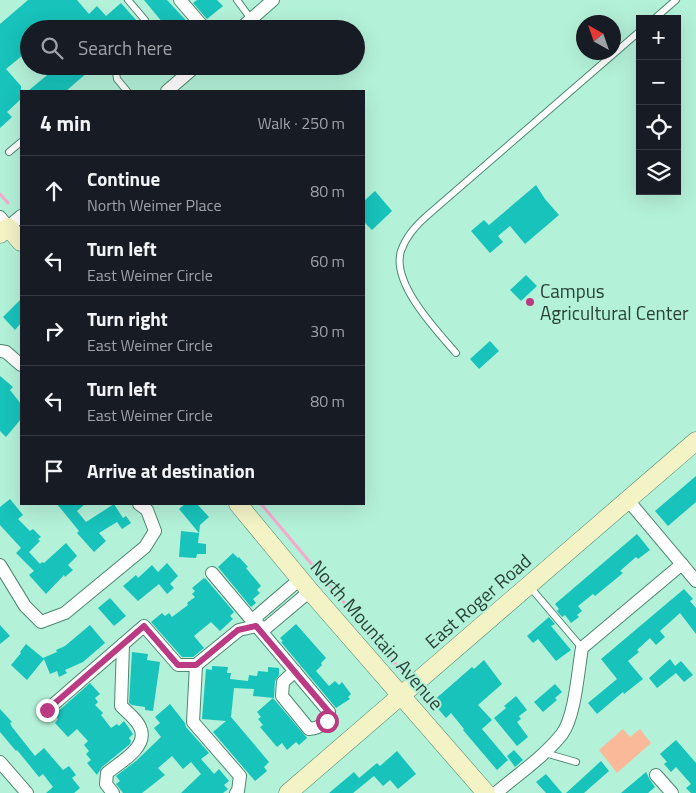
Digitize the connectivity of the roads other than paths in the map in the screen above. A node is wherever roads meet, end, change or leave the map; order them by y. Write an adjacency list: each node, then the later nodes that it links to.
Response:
1 (128, 0): 8 (lane)
2 (180, 0): 9 (street)
3 (237, 0): 7 (lane)
4 (273, 0): 7 (street)
5 (676, 0): 6 (lane)
6 (659, 15)
7 (251, 19)
8 (145, 20)
9 (197, 20)
10 (636, 34): 20 (lane)
11 (116, 75): 13 (lane)
12 (182, 75): 14 (street)
13 (126, 90)
14 (168, 90)
15 (20, 143): 16 (lane)
16 (9, 152)
17 (7, 224): 18 (street)
18 (20, 241)
19 (0, 351): 21 (street)
20 (456, 353)
21 (20, 364)
22 (696, 441): 23 (street, East Roger Road)
23 (628, 499): 26 (street); 30 (street, East Roger Road)
24 (140, 505): 27 (street)
25 (239, 505): 31 (street, North Mountain Avenue)
26 (682, 564): 29 (street); 34 (street)
27 (0, 565)
28 (212, 573): 32 (street)
29 (696, 581)
30 (528, 584): 34 (lane); 37 (street, East Roger Road)
31 (305, 585): 32 (street); 37 (street, North Mountain Avenue)
32 (256, 626): 35 (street); 36 (street)
33 (123, 644): 35 (street); 38 (street); 44 (street)
34 (582, 648): 39 (street)
35 (196, 665): 45 (street)
36 (295, 671)
37 (402, 696): 46 (street, East Roger Road); 47 (street, North Mountain Avenue)
38 (47, 710)
39 (544, 752): 41 (lane); 48 (street)
40 (0, 762): 43 (street)
41 (576, 762)
42 (656, 775): 49 (street)
43 (27, 793)
44 (113, 793)
45 (236, 793)
46 (288, 793)
47 (486, 793)
48 (496, 793)
49 (672, 793)

